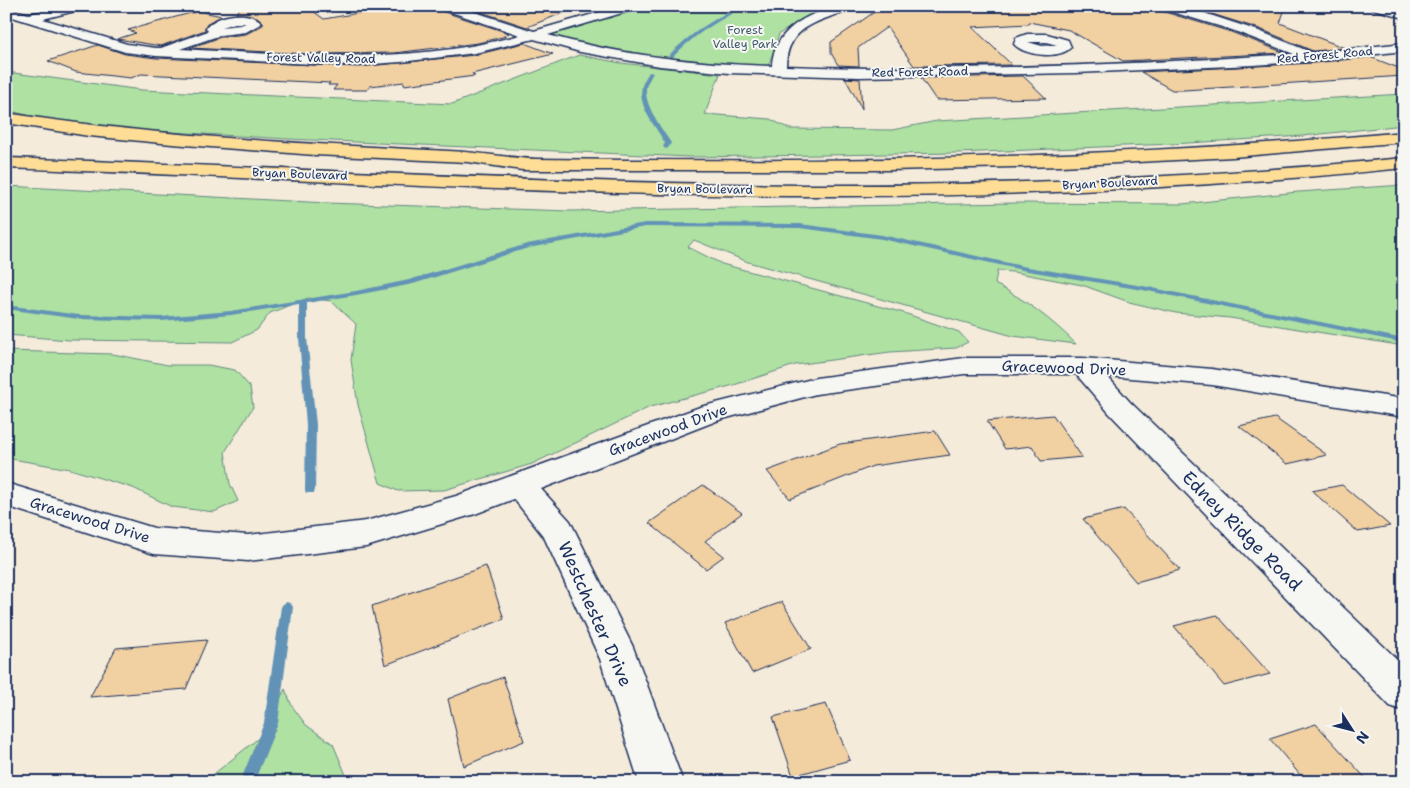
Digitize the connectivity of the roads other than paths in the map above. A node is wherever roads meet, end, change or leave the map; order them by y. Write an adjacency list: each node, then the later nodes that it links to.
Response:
1 (83, 6): 9 (street)
2 (444, 6): 11 (street, Red Forest Road)
3 (635, 6): 11 (street, Forest Valley Road)
4 (850, 6): 17 (street)
5 (1163, 6): 15 (street)
6 (1375, 6): 8 (street)
7 (6, 12): 9 (street, Forest Valley Road)
8 (1404, 14)
9 (27, 18): 14 (street, Forest Valley Road)
10 (219, 31): 14 (street)
11 (534, 35): 14 (street, Forest Valley Road); 17 (street, Red Forest Road)
12 (1404, 47): 15 (street, Red Forest Road)
13 (1052, 50): 16 (street)
14 (156, 52)
15 (1314, 57): 16 (street, Red Forest Road)
16 (1076, 69): 17 (street, Red Forest Road)
17 (779, 71)
18 (6, 118): 25 (highway)
19 (1404, 137): 25 (highway, Bryan Boulevard)
20 (6, 147): 21 (highway)
21 (55, 148)
22 (94, 148): 25 (highway, Bryan Boulevard)
23 (6, 163): 24 (highway, Bryan Boulevard)
24 (1404, 163)
25 (522, 165)
26 (1083, 366): 27 (street, Gracewood Drive); 28 (street, Gracewood Drive); 30 (street, Edney Ridge Road)
27 (1404, 408)
28 (520, 486): 29 (street, Gracewood Drive); 31 (street, Westchester Drive)
29 (6, 494)
30 (1404, 693)
31 (661, 782)

